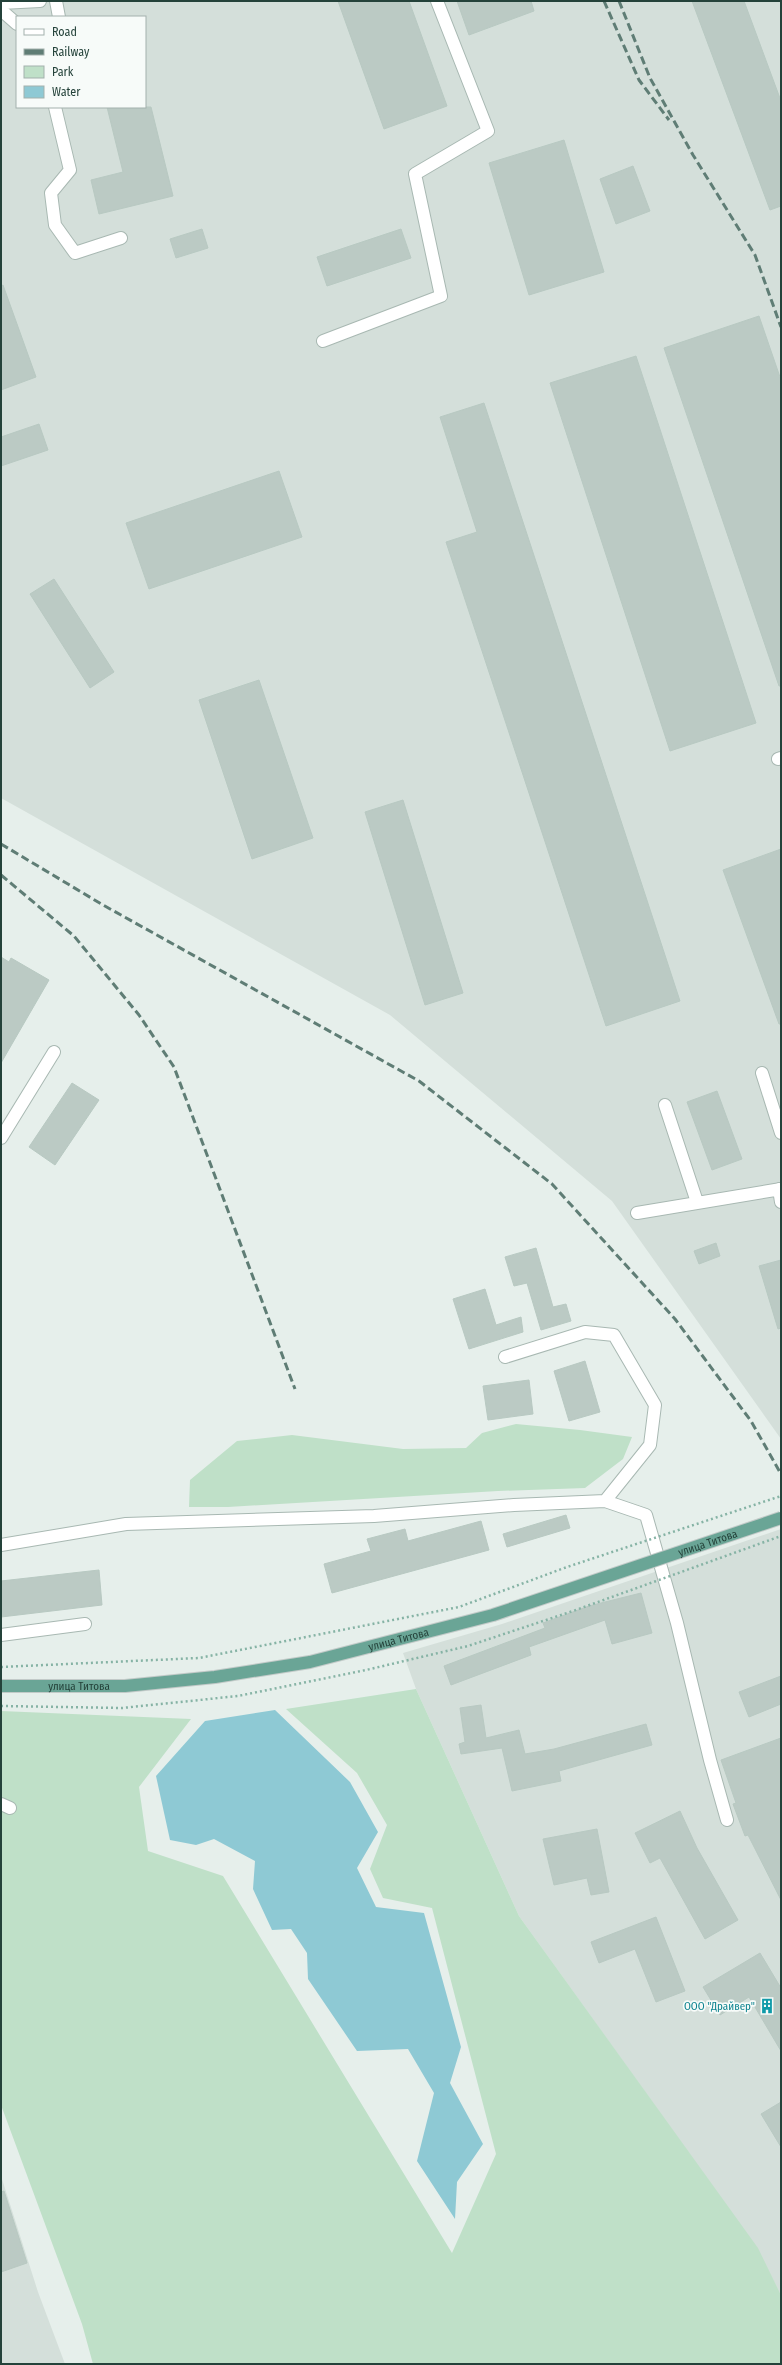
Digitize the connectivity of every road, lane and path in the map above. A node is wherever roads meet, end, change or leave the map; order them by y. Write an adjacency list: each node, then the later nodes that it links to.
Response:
1 (40, 1): 4 (lane)
2 (56, 1): 6 (lane)
3 (437, 1): 10 (lane)
4 (1, 3)
5 (1, 10): 7 (lane)
6 (59, 16)
7 (16, 23)
8 (55, 108): 9 (lane)
9 (121, 238)
10 (323, 341)
11 (54, 1052): 15 (lane)
12 (762, 1073): 14 (lane)
13 (665, 1105): 17 (lane)
14 (781, 1133)
15 (1, 1138)
16 (780, 1189): 17 (lane); 18 (lane)
17 (697, 1202): 19 (lane)
18 (781, 1202)
19 (636, 1213)
20 (505, 1357): 22 (lane)
21 (781, 1496): 27 (path, bridge)
22 (605, 1501): 24 (lane); 29 (lane)
23 (781, 1518): 28 (main road, улица Титова, bridge)
24 (1, 1545)
25 (85, 1624): 26 (lane)
26 (1, 1635)
27 (1, 1667)
28 (1, 1686)
29 (726, 1820)

